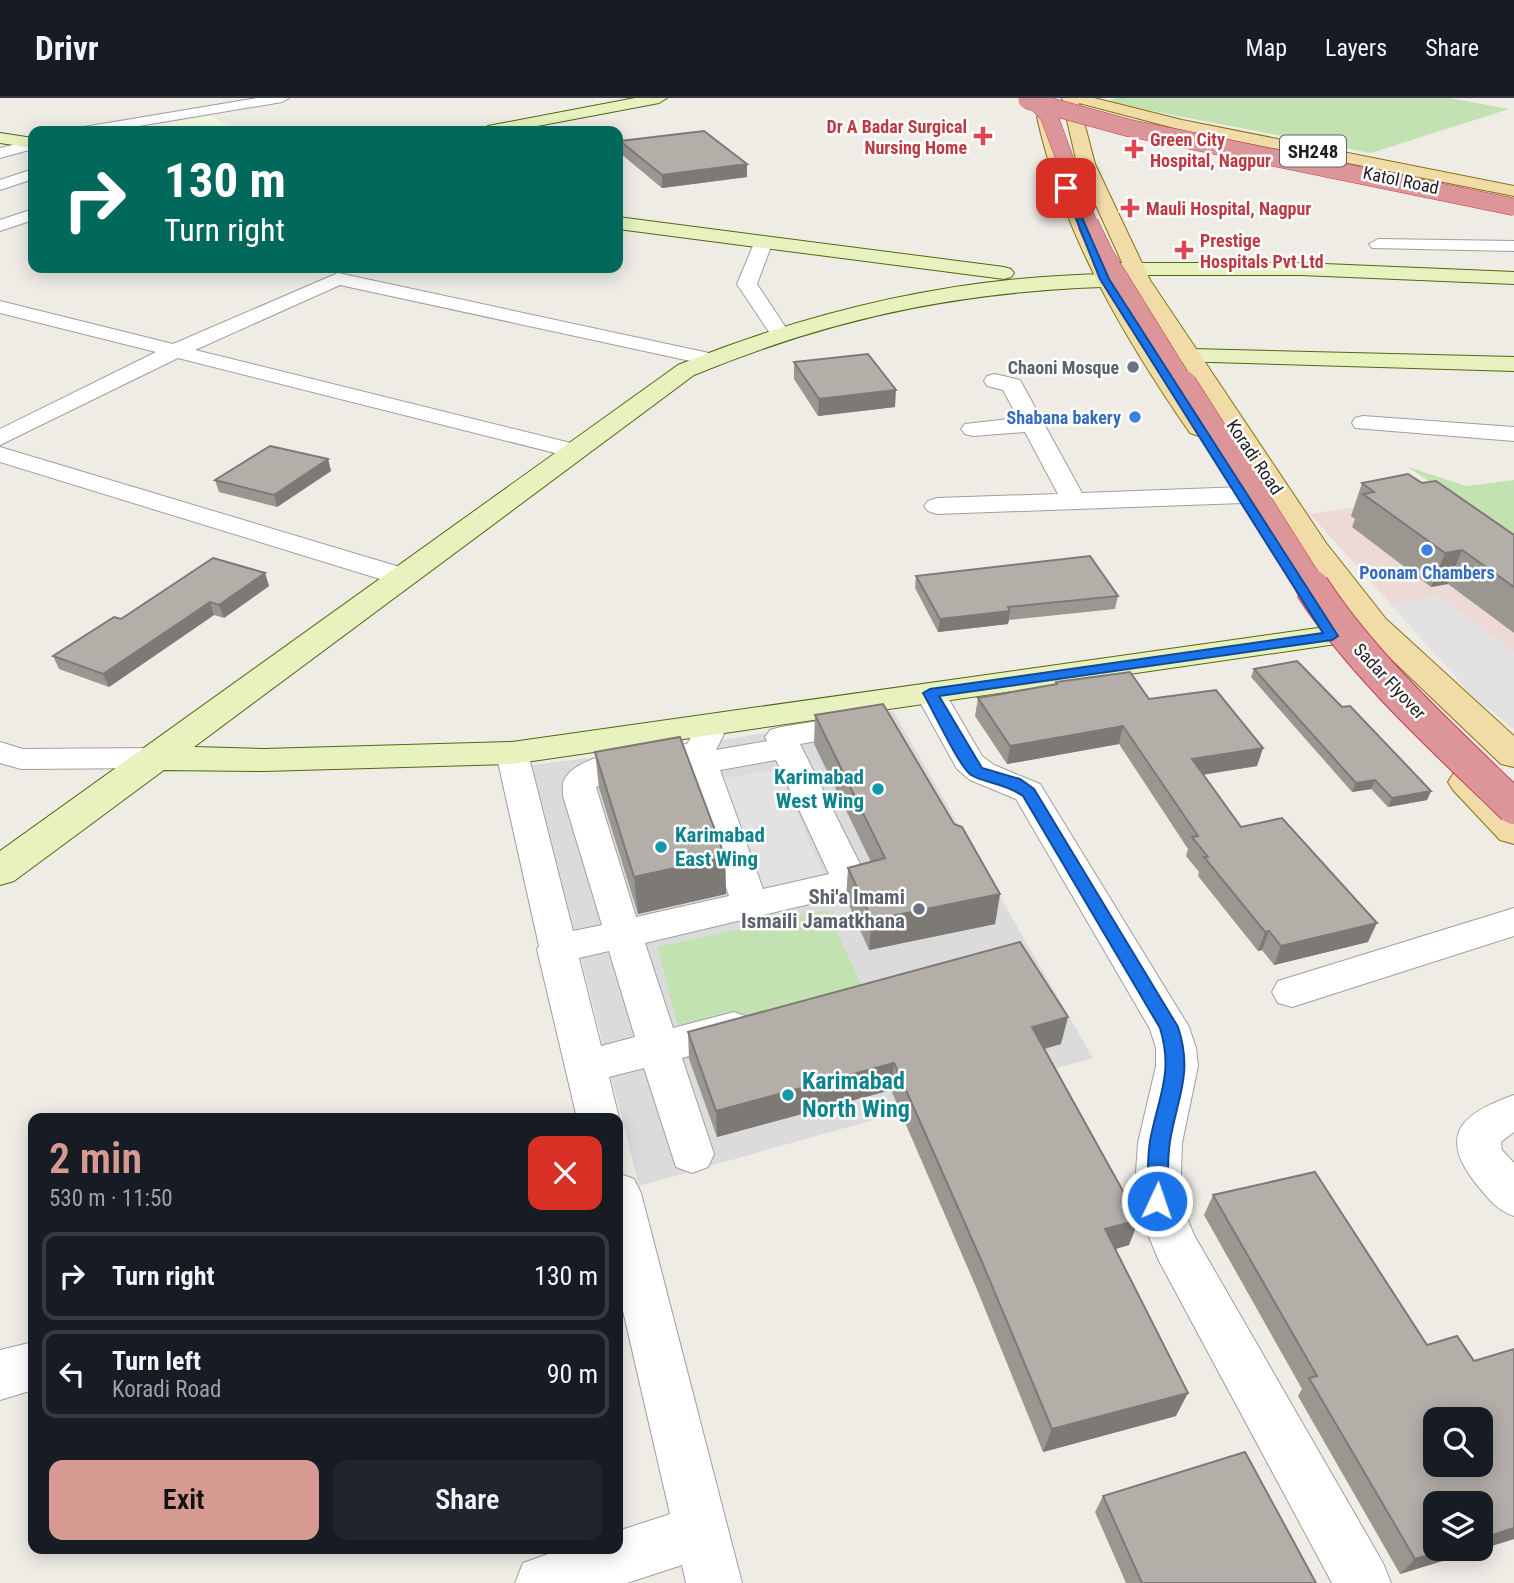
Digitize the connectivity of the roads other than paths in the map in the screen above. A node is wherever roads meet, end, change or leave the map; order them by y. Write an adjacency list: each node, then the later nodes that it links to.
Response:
1 (282, 98): 4 (street)
2 (659, 98): 7 (street)
3 (1020, 98): 16 (highway, bridge)
4 (230, 102): 6 (street)
5 (1056, 105): 14 (main road, Katol Road / SH248); 15 (highway); 16 (main road, Katol Road / SH248); 23 (main road, Koradi Road); 24 (main road, Koradi Road); 55 (highway, Sadar Flyover, bridge); 56 (highway, Sadar Flyover, bridge)
6 (109, 126)
7 (514, 126)
8 (0, 138): 9 (street)
9 (28, 142)
10 (28, 143): 11 (street)
11 (0, 153)
12 (28, 176): 13 (street)
13 (0, 185)
14 (1514, 191)
15 (1514, 197)
16 (1514, 205)
17 (28, 216): 19 (street)
18 (623, 224): 20 (street)
19 (0, 226)
20 (764, 241): 26 (street); 28 (street)
21 (1378, 244): 22 (street)
22 (1514, 246)
23 (1102, 274): 24 (street); 26 (street); 30 (main road, Koradi Road)
24 (1137, 274): 25 (street); 31 (main road, Koradi Road)
25 (1514, 278)
26 (1055, 280): 28 (street)
27 (3, 310): 29 (street)
28 (780, 334): 32 (street)
29 (175, 351): 32 (street); 39 (street); 40 (street)
30 (1151, 355): 31 (street); 42 (main road, Koradi Road)
31 (1186, 355): 33 (street); 53 (main road, Koradi Road)
32 (709, 359): 40 (street)
33 (1514, 364)
34 (995, 381): 36 (street)
35 (1363, 423): 38 (street)
36 (1033, 424): 37 (street); 43 (street)
37 (973, 429)
38 (1514, 434)
39 (0, 438)
40 (575, 451): 45 (street)
41 (0, 454): 45 (street)
42 (1242, 495): 43 (street); 46 (main road, Koradi Road)
43 (1074, 501): 44 (street)
44 (937, 506)
45 (403, 577): 54 (street)
46 (1332, 636): 47 (street); 57 (main road, Koradi Road)
47 (930, 693): 49 (street); 77 (street)
48 (898, 730): 50 (street)
49 (710, 740): 50 (street); 50 (street); 52 (street); 59 (street); 61 (street)
50 (784, 742): 59 (street)
51 (0, 752): 54 (street)
52 (512, 753): 54 (street); 62 (street)
53 (1514, 756)
54 (155, 758): 58 (street)
55 (1514, 783)
56 (1514, 807)
57 (1514, 831)
58 (0, 871)
59 (750, 905): 61 (street)
60 (1514, 922): 63 (street)
61 (624, 934): 62 (street); 65 (street)
62 (556, 949): 66 (street)
63 (1292, 992)
64 (766, 1020): 65 (street)
65 (660, 1047): 66 (street); 69 (street)
66 (584, 1067): 67 (street)
67 (597, 1113)
68 (1514, 1113): 70 (street)
69 (692, 1154)
70 (1514, 1196)
71 (623, 1213): 74 (street)
72 (28, 1367): 73 (street)
73 (0, 1375)
74 (701, 1531): 75 (street); 76 (street)
75 (542, 1583)
76 (714, 1583)
77 (1363, 1583)

